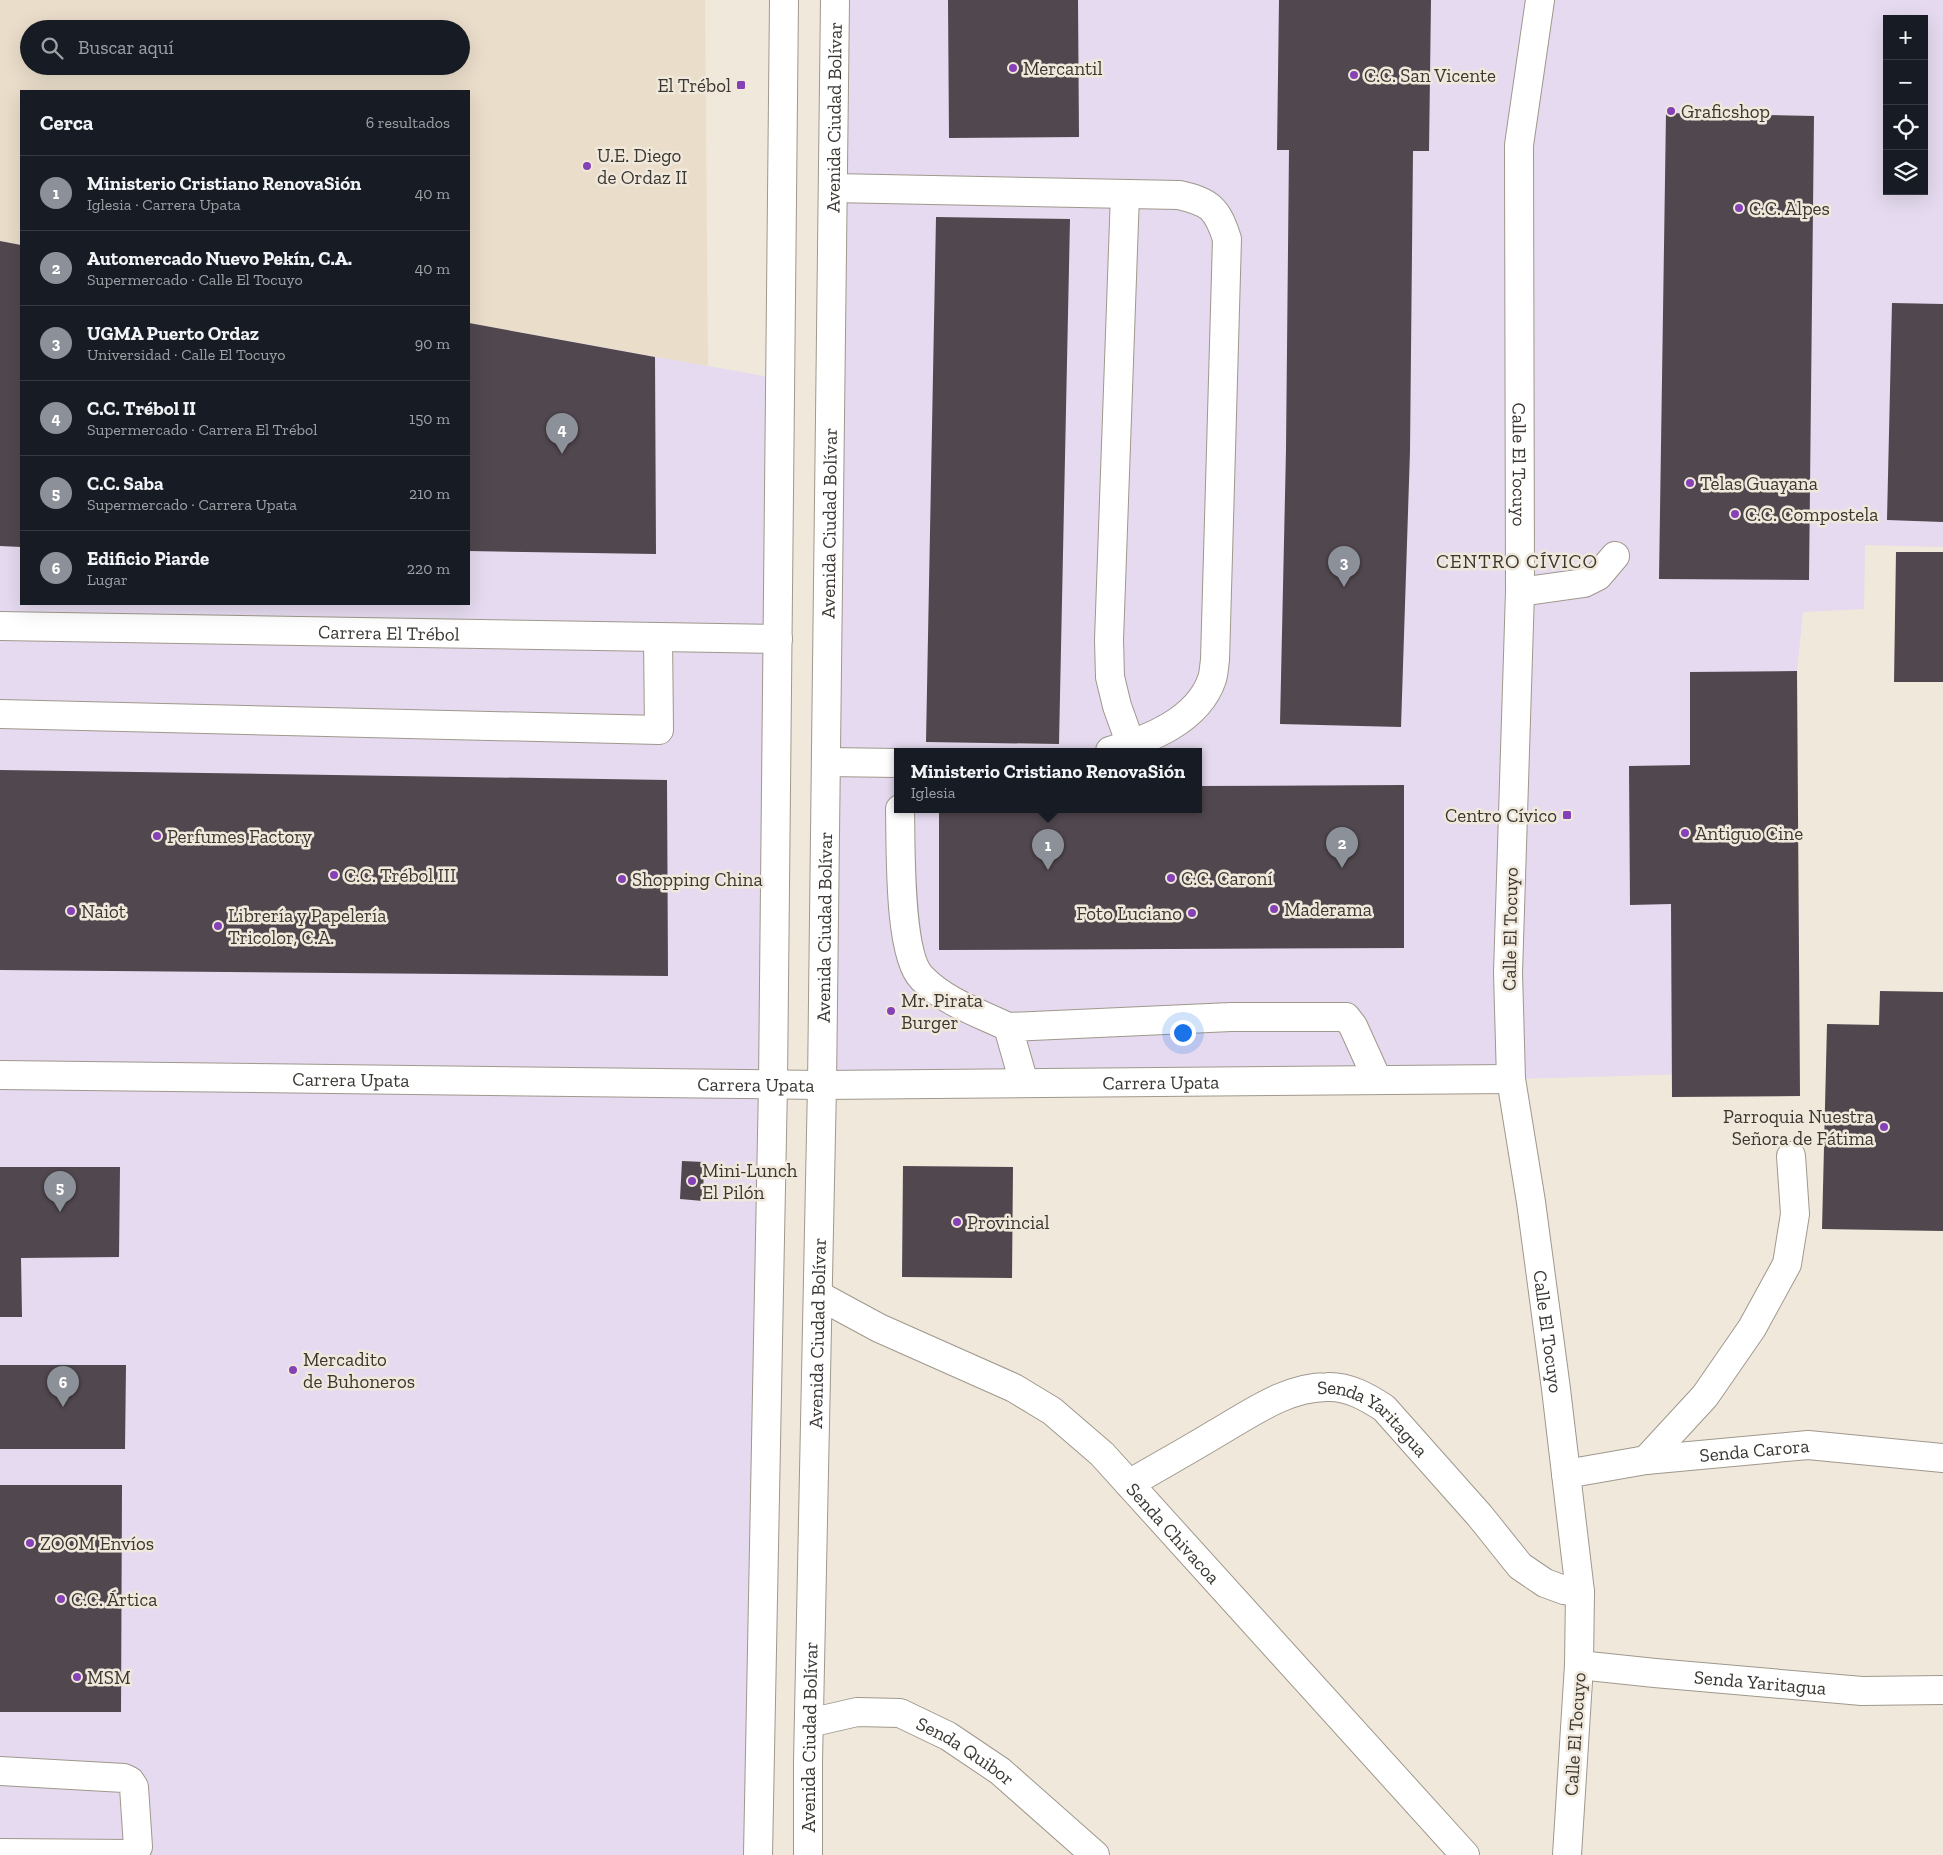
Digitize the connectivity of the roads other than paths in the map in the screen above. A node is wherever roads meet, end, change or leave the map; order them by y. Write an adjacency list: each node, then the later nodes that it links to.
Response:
1 (784, 0): 10 (street)
2 (835, 0): 4 (street, Avenida Ciudad Bolívar)
3 (1540, 0): 7 (street, Calle El Tocuyo)
4 (833, 188): 5 (street); 13 (street, Avenida Ciudad Bolívar)
5 (1125, 194): 12 (street); 12 (street)
6 (1615, 556): 7 (street)
7 (1520, 592): 19 (street, Calle El Tocuyo)
8 (0, 626): 9 (street, Carrera El Trébol)
9 (658, 637): 10 (street, Carrera El Trébol); 11 (street)
10 (778, 639): 21 (street)
11 (0, 714)
12 (1120, 748)
13 (827, 762): 14 (street); 22 (street, Avenida Ciudad Bolívar)
14 (894, 762)
15 (900, 813): 16 (street)
16 (1008, 1027): 18 (street); 20 (street)
17 (0, 1075): 21 (street, Carrera Upata)
18 (1377, 1079): 19 (street, Carrera Upata); 20 (street, Carrera Upata)
19 (1511, 1079): 27 (street, Calle El Tocuyo)
20 (1024, 1083): 22 (street, Carrera Upata)
21 (773, 1084): 22 (street, Carrera Upata); 35 (street)
22 (822, 1085): 24 (street, Avenida Ciudad Bolívar)
23 (1791, 1156): 26 (street)
24 (818, 1294): 28 (street, Senda Chivacoa); 32 (street, Avenida Ciudad Bolívar)
25 (1943, 1458): 26 (street, Senda Carora)
26 (1646, 1460): 27 (street, Senda Carora)
27 (1566, 1474): 29 (street, Calle El Tocuyo)
28 (1129, 1484): 29 (street, Senda Yaritagua); 38 (street, Senda Chivacoa)
29 (1580, 1592): 30 (street, Calle El Tocuyo)
30 (1579, 1665): 31 (street, Senda Yaritagua); 39 (street, Calle El Tocuyo)
31 (1943, 1690)
32 (809, 1723): 36 (street, Avenida Ciudad Bolívar); 37 (street, Senda Quibor)
33 (0, 1771): 34 (street)
34 (0, 1852)
35 (758, 1855)
36 (808, 1855)
37 (1095, 1855)
38 (1465, 1855)
39 (1567, 1855)

